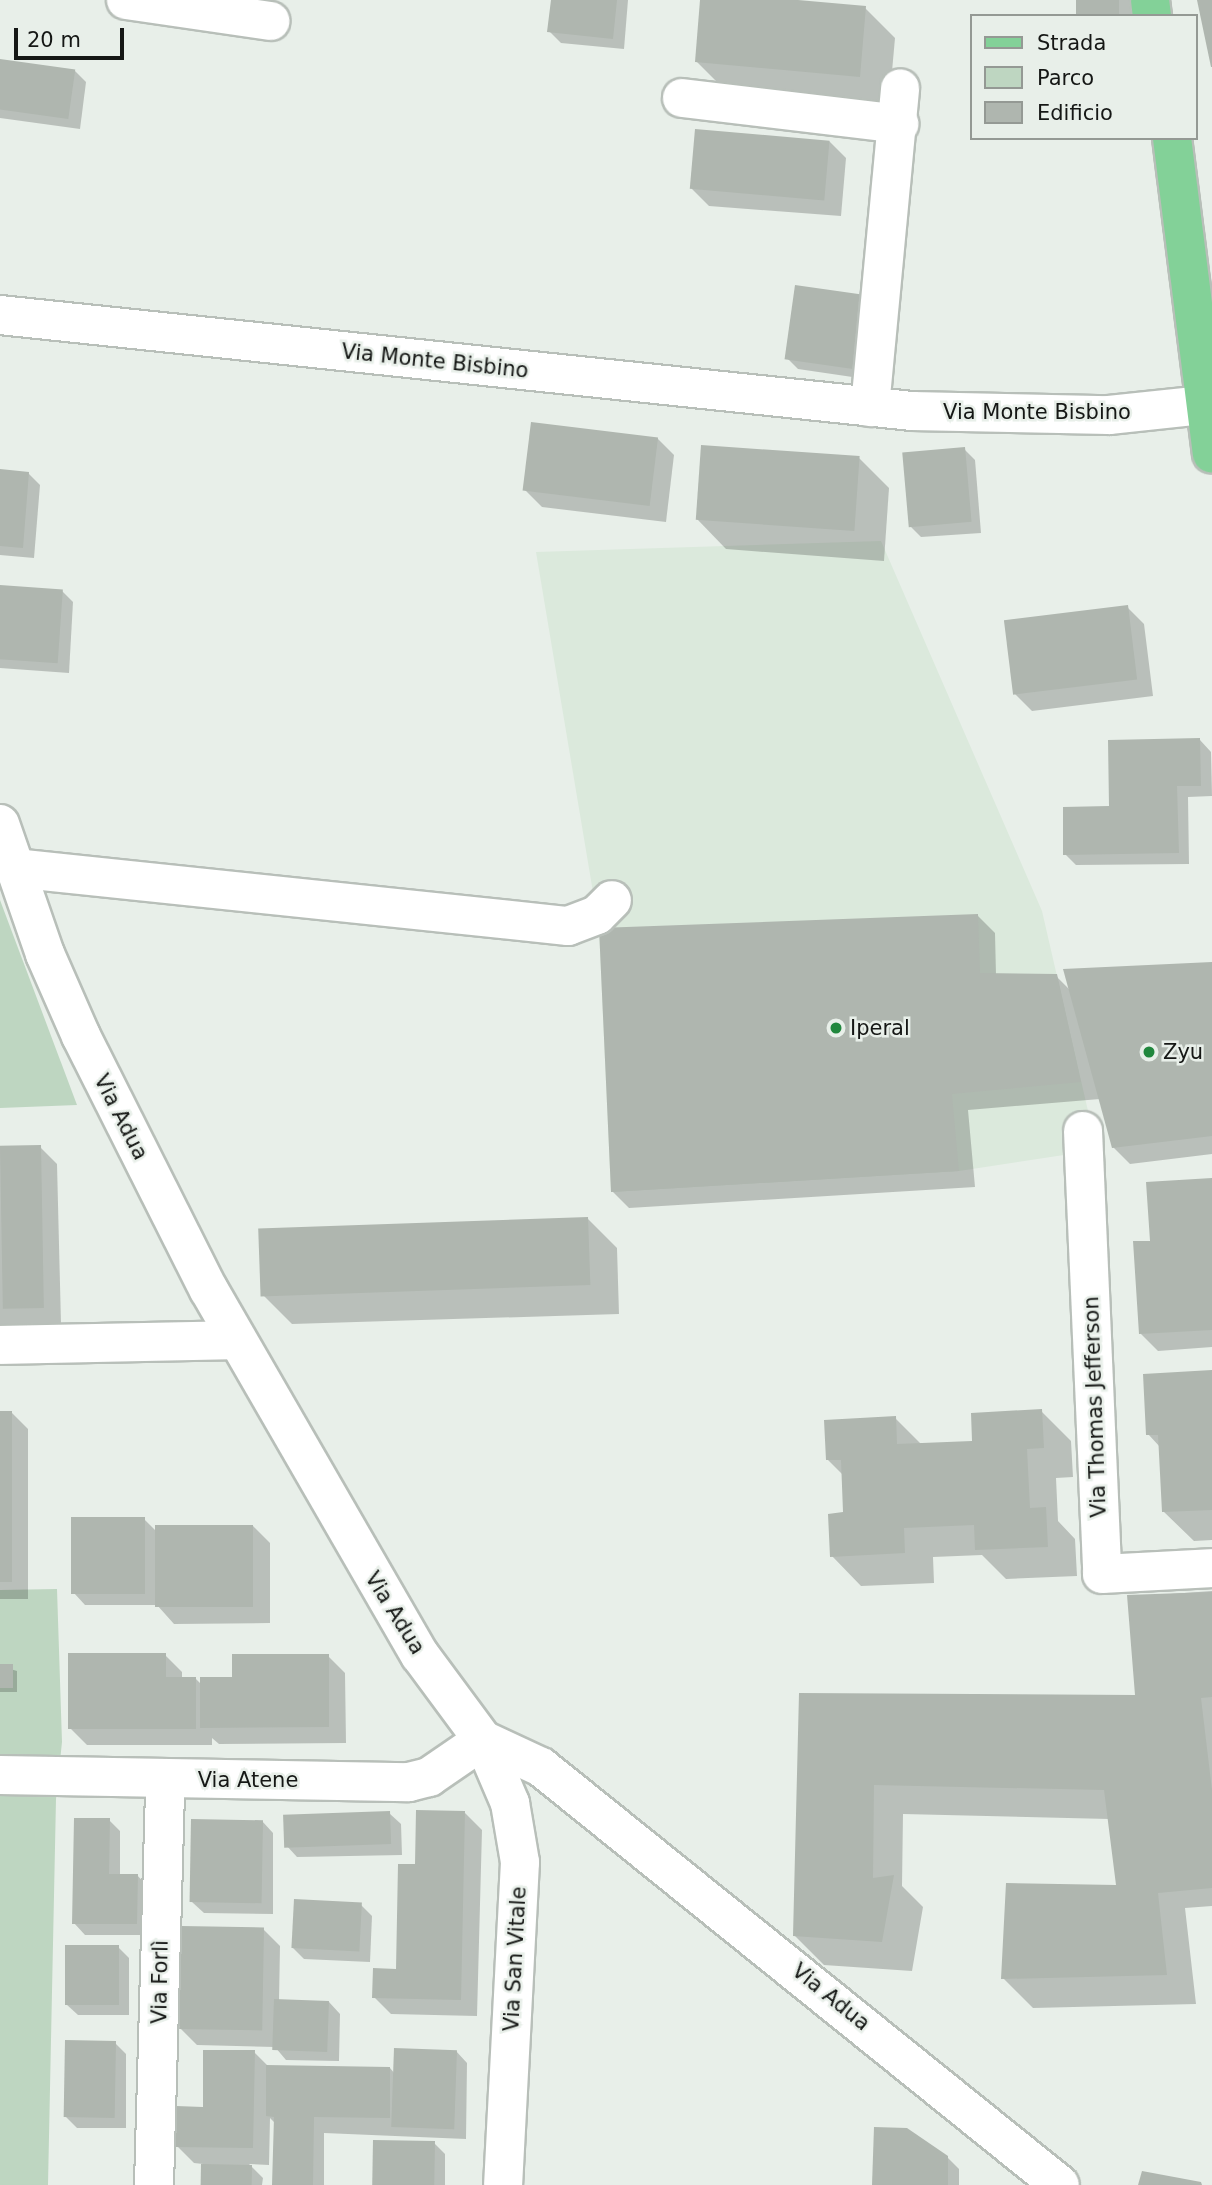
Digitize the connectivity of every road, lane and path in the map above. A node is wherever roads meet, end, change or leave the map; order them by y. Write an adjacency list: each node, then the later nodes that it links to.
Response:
1 (126, 0): 2 (street)
2 (270, 21)
3 (682, 98): 8 (street)
4 (1172, 140): 5 (main road)
5 (1179, 186): 7 (main road); 9 (main road)
6 (0, 315): 8 (street, Via Monte Bisbino)
7 (1212, 339)
8 (870, 407): 9 (street, Via Monte Bisbino)
9 (1208, 407): 10 (main road)
10 (1212, 453)
11 (0, 824): 12 (street, Via Adua)
12 (14, 868): 13 (street); 15 (street, Via Adua)
13 (612, 900)
14 (1083, 1131): 17 (street, Via Thomas Jefferson)
15 (235, 1340): 16 (street); 18 (street, Via Adua)
16 (0, 1345)
17 (1212, 1568)
18 (483, 1740): 20 (street, Via Atene); 22 (street, Via San Vitale); 23 (street, Via Adua)
19 (0, 1775): 20 (street, Via Atene)
20 (165, 1779): 21 (street, Via Forlì)
21 (155, 2185)
22 (503, 2185)
23 (1060, 2185)

